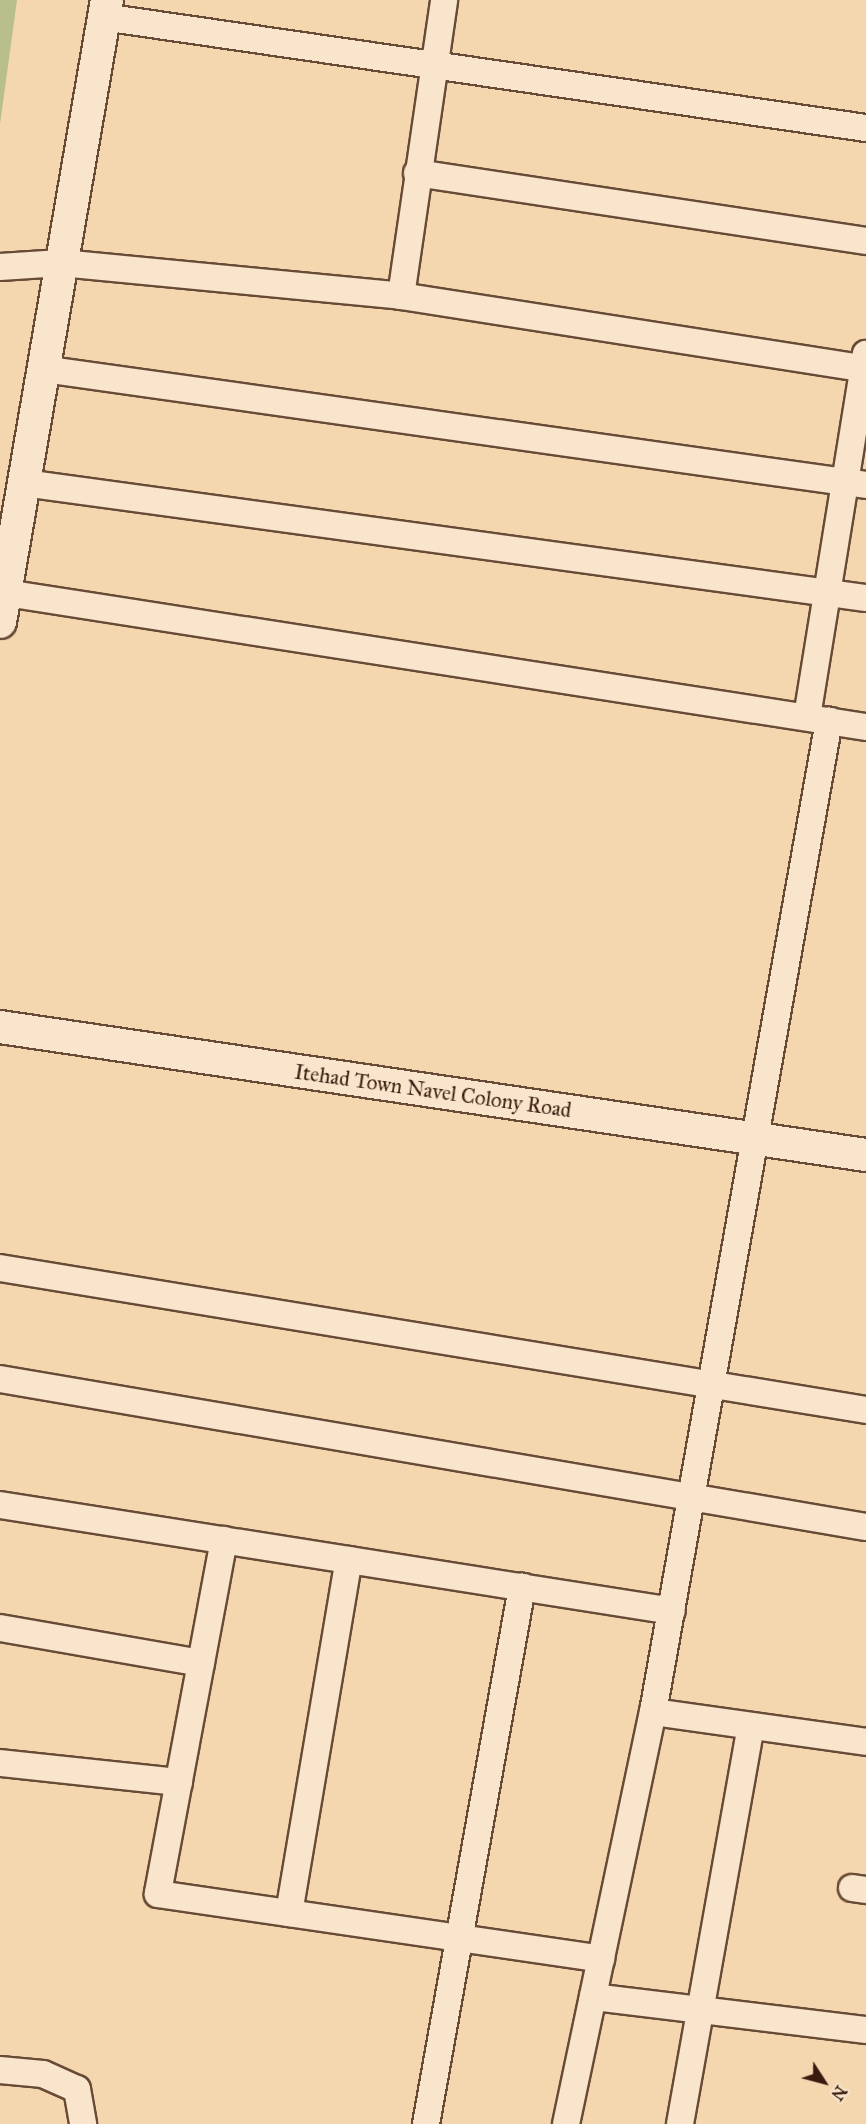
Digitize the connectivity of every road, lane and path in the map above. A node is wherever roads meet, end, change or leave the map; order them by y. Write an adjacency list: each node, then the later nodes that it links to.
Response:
1 (444, 0): 3 (street)
2 (105, 8): 3 (street); 7 (street)
3 (433, 64): 4 (street); 5 (street)
4 (866, 128)
5 (417, 173): 6 (street); 9 (street)
6 (866, 241)
7 (61, 263): 8 (street); 9 (street); 11 (street)
8 (0, 267)
9 (401, 296): 10 (street)
10 (865, 364): 13 (street)
11 (43, 369): 12 (street); 13 (street)
12 (24, 483): 14 (street); 16 (street)
13 (856, 484): 14 (street)
14 (828, 591): 15 (street); 17 (street)
15 (866, 598)
16 (3, 607): 17 (street)
17 (818, 719): 18 (street); 20 (street)
18 (866, 727)
19 (0, 1027): 20 (street, Itehad Town Navel Colony Road)
20 (758, 1140): 21 (street, Itehad Town Navel Colony Road); 24 (street)
21 (866, 1155)
22 (0, 1268): 24 (street)
23 (0, 1379): 26 (street)
24 (713, 1385): 25 (street); 26 (street)
25 (866, 1410)
26 (693, 1496): 28 (street); 32 (street)
27 (0, 1504): 29 (street)
28 (866, 1527)
29 (224, 1540): 30 (street); 34 (street)
30 (349, 1560): 31 (street); 40 (street)
31 (522, 1587): 32 (street); 41 (street)
32 (672, 1611): 35 (street)
33 (0, 1628): 34 (street)
34 (201, 1663): 39 (street)
35 (654, 1712): 36 (street); 42 (street)
36 (751, 1726): 37 (street); 44 (street)
37 (866, 1742)
38 (0, 1763): 39 (street)
39 (179, 1782): 40 (street)
40 (289, 1913): 41 (street)
41 (460, 1938): 42 (street); 48 (street)
42 (601, 1959): 43 (street)
43 (593, 1997): 44 (street); 49 (street)
44 (701, 2010): 45 (street); 50 (street)
45 (866, 2030)
46 (0, 2070): 47 (street)
47 (83, 2124)
48 (426, 2124)
49 (566, 2124)
50 (680, 2124)

